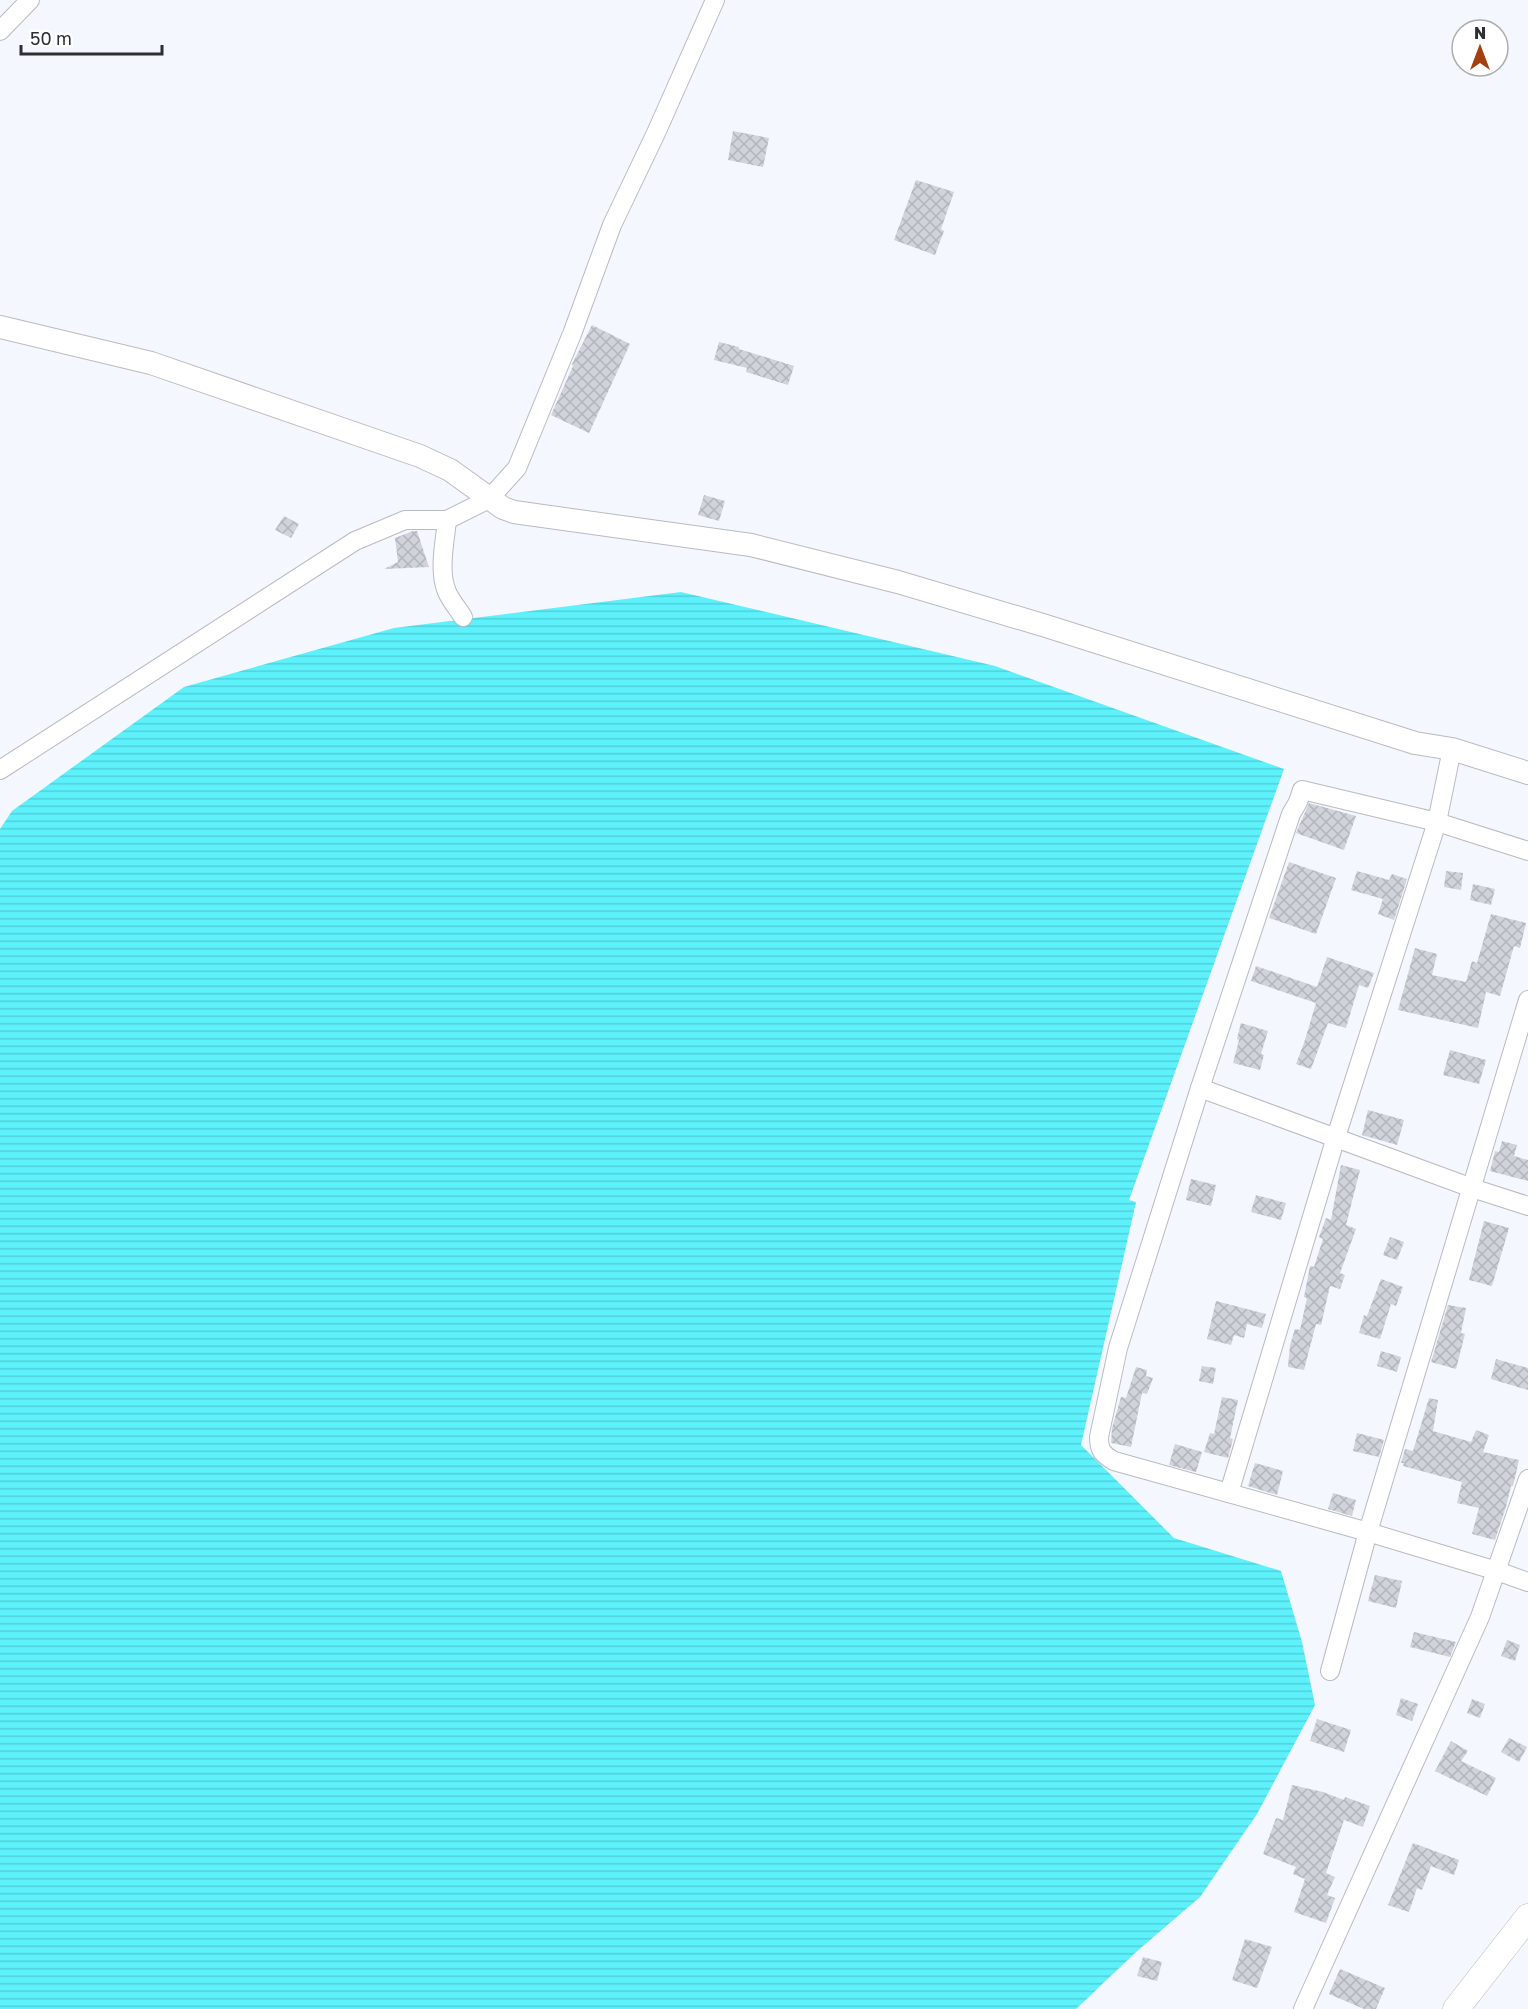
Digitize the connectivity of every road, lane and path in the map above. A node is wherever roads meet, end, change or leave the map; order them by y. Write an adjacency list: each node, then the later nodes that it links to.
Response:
1 (30, 0): 3 (street)
2 (715, 0): 5 (street)
3 (0, 32)
4 (0, 327): 5 (street)
5 (489, 499): 6 (street); 8 (street)
6 (447, 520): 7 (street); 9 (street)
7 (463, 617)
8 (1452, 749): 10 (street); 11 (street)
9 (0, 770)
10 (1528, 773)
11 (1437, 822): 12 (street); 14 (street); 15 (street)
12 (1528, 851)
13 (1528, 1000): 16 (street)
14 (1200, 1088): 15 (street); 19 (street)
15 (1336, 1137): 16 (street); 19 (street)
16 (1472, 1188): 17 (street); 20 (street)
17 (1528, 1206)
18 (1528, 1479): 21 (street)
19 (1229, 1493): 20 (street)
20 (1368, 1532): 21 (street); 23 (street)
21 (1497, 1570): 22 (street); 25 (street)
22 (1528, 1582)
23 (1330, 1671)
24 (1528, 1917): 26 (main road)
25 (1304, 2009)
26 (1456, 2009)

